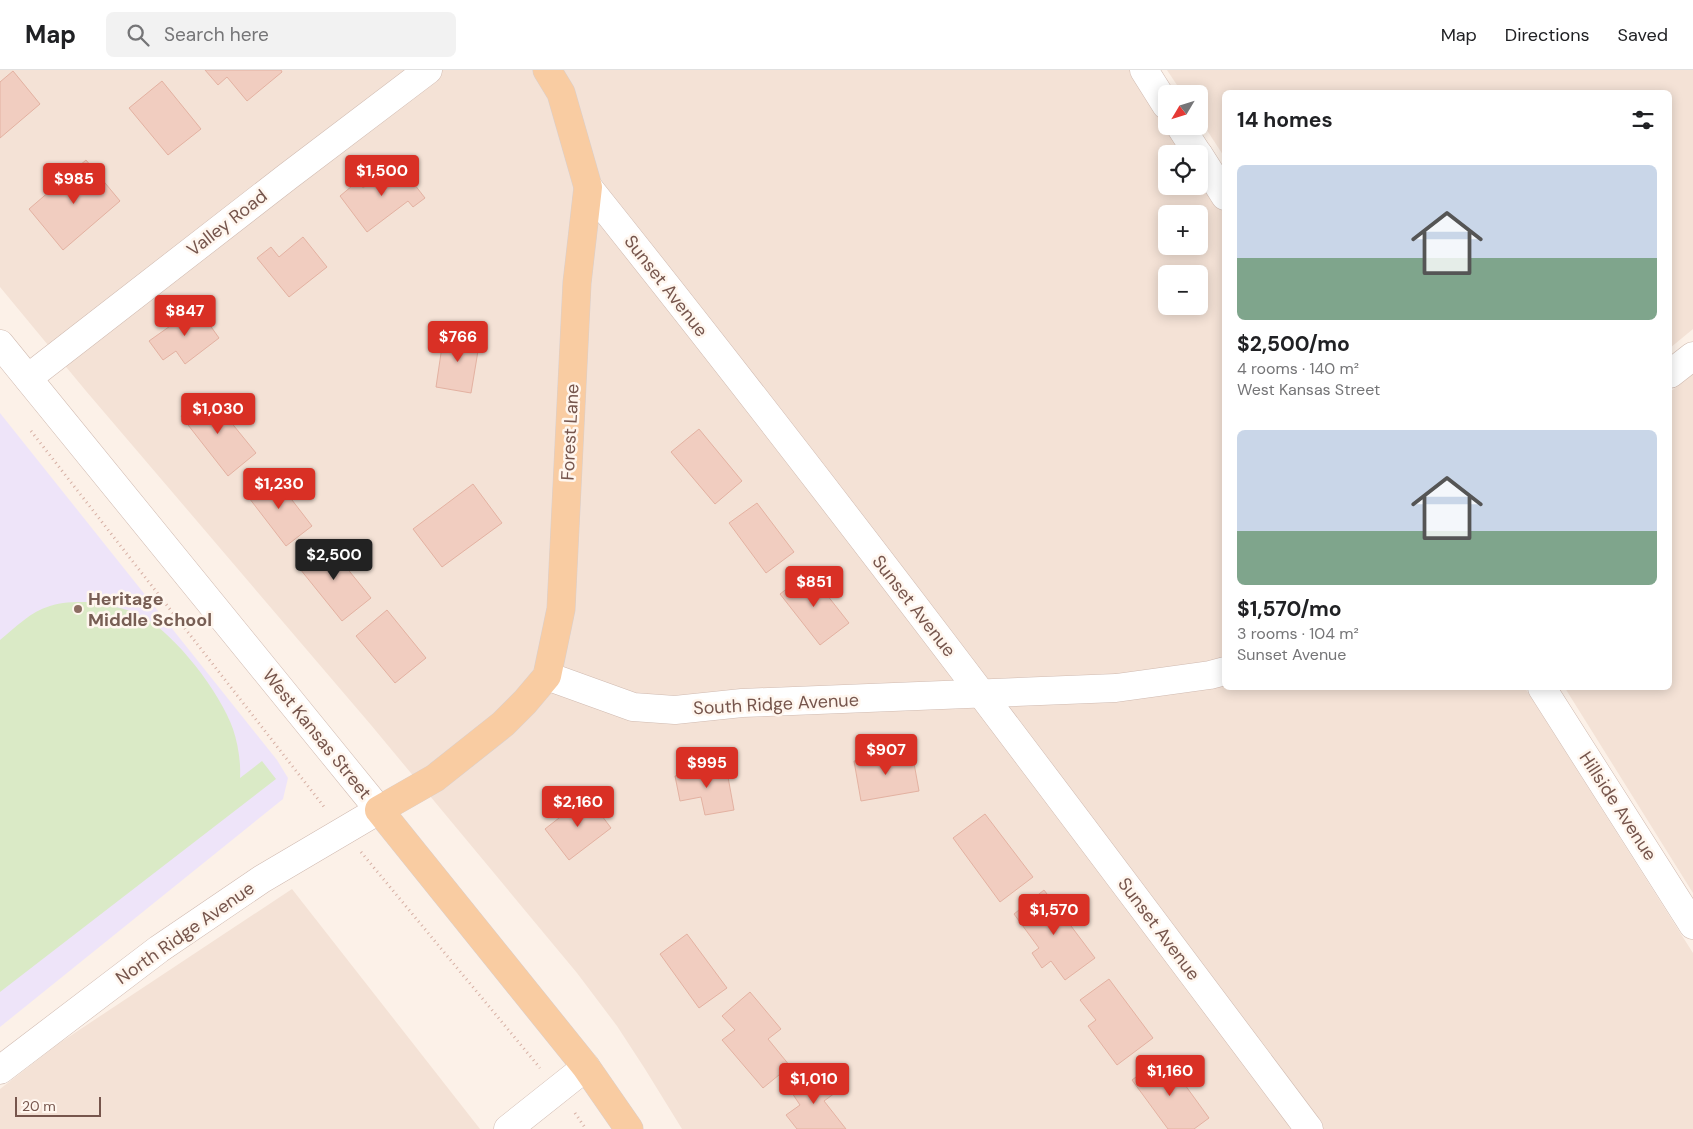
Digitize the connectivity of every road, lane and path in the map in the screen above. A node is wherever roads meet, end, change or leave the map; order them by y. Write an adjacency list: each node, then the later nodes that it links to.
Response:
1 (428, 70): 11 (street, Valley Road)
2 (547, 70): 6 (main road, Sunset Avenue)
3 (1144, 70): 4 (street)
4 (1158, 92)
5 (1208, 170): 7 (street)
6 (588, 187): 14 (main road, Forest Lane); 16 (street, Sunset Avenue)
7 (1222, 191)
8 (0, 344): 11 (street, West Kansas Street)
9 (1693, 356): 10 (street)
10 (1672, 372)
11 (28, 378): 18 (street, West Kansas Street)
12 (29, 429): 17 (path)
13 (1222, 672): 16 (street, South Ridge Avenue)
14 (547, 676): 16 (street, South Ridge Avenue); 18 (main road)
15 (1543, 690): 20 (street, Hillside Avenue)
16 (982, 694): 28 (street, Sunset Avenue)
17 (303, 782)
18 (379, 810): 22 (main road, West Kansas Street); 23 (street, North Ridge Avenue)
19 (369, 862): 21 (path)
20 (1693, 925)
21 (532, 1058)
22 (586, 1067): 25 (street); 27 (main road, West Kansas Street)
23 (0, 1070)
24 (576, 1114): 26 (path)
25 (508, 1129)
26 (586, 1129)
27 (629, 1129)
28 (1309, 1129)

